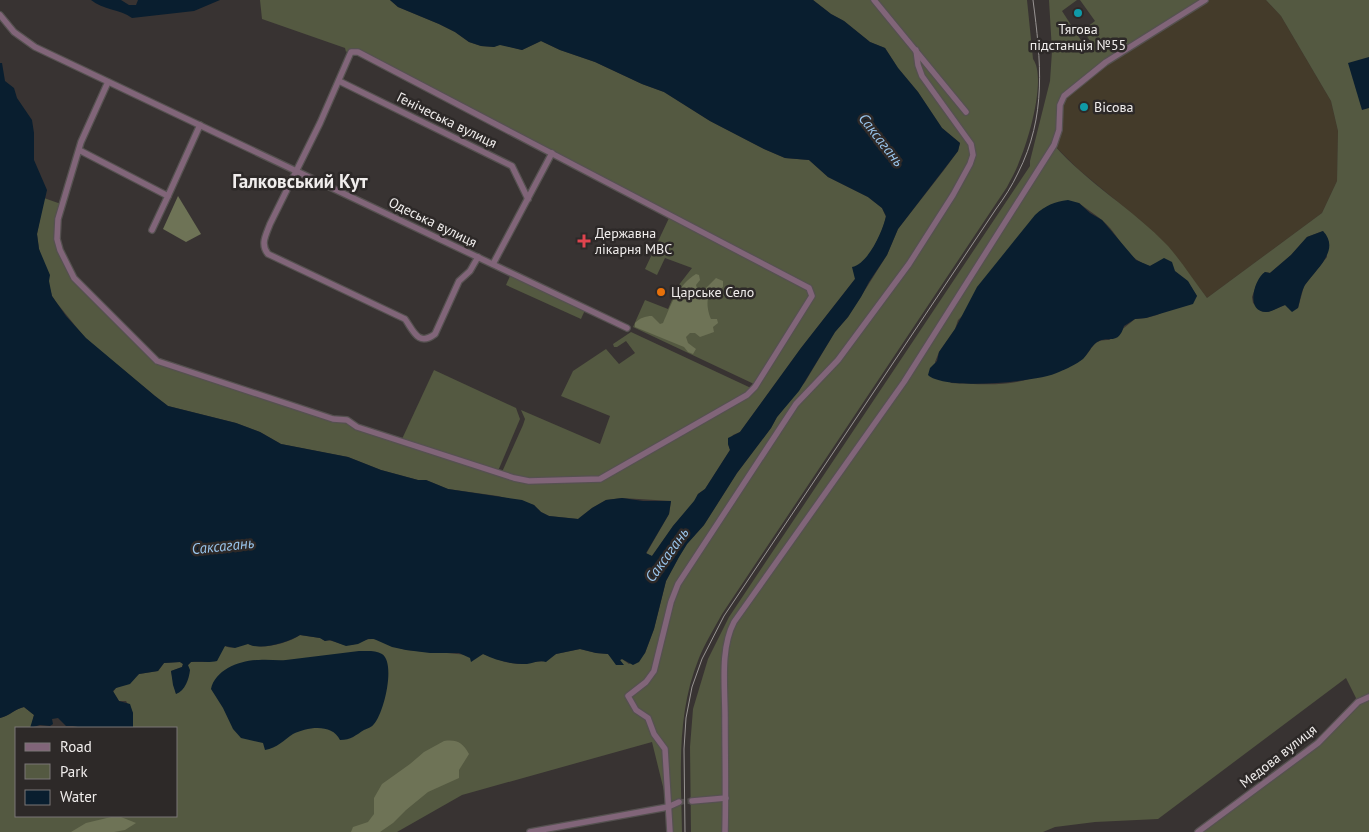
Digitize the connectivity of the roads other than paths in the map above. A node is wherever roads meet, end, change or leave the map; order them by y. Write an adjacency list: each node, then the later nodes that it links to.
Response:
1 (874, 0): 4 (street)
2 (1205, 0): 19 (street)
3 (0, 15): 6 (street, Одеська вулиця)
4 (916, 50): 7 (street); 22 (street)
5 (339, 81): 10 (street); 11 (street); 13 (street, Генічеська вулиця)
6 (108, 82): 8 (street, Одеська вулиця); 9 (street)
7 (966, 112)
8 (200, 125): 11 (street, Одеська вулиця); 12 (street)
9 (79, 150): 10 (street); 12 (street)
10 (552, 153): 13 (street)
11 (296, 170): 15 (street, Одеська вулиця); 15 (street)
12 (168, 196): 14 (street)
13 (528, 199): 16 (street)
14 (152, 230)
15 (478, 257): 16 (street, Одеська вулиця)
16 (493, 264): 17 (street, Одеська вулиця)
17 (627, 328)
18 (1369, 697): 26 (street, Медова вулиця)
19 (726, 798): 20 (street); 25 (street)
20 (692, 801)
21 (679, 802): 22 (street)
22 (668, 807): 23 (street); 24 (street)
23 (530, 832)
24 (670, 832)
25 (725, 832)
26 (1198, 832)

